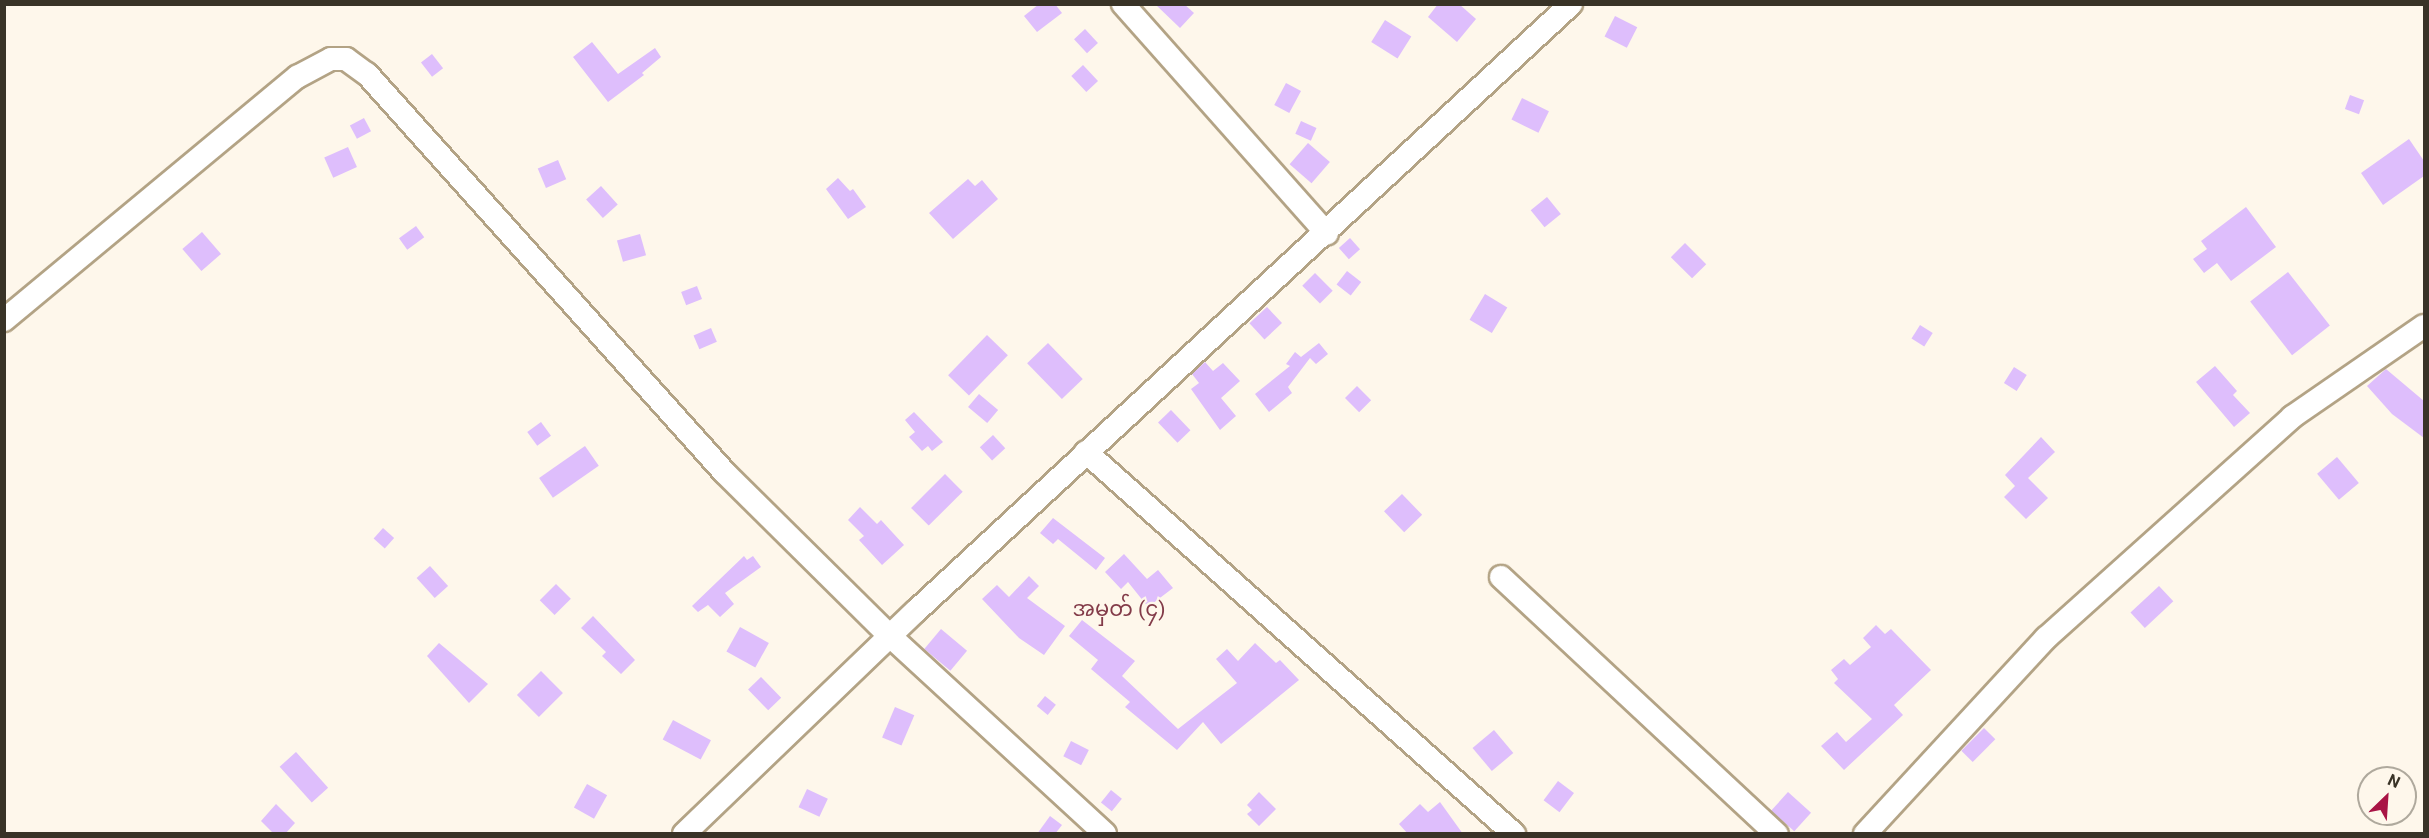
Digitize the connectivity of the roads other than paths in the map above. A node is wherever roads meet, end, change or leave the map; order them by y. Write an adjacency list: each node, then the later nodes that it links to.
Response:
1 (1123, 4): 3 (street)
2 (1571, 4): 3 (street)
3 (1327, 234): 6 (street)
4 (4, 320): 8 (street)
5 (2424, 326): 13 (street)
6 (1086, 452): 8 (street); 11 (street)
7 (1501, 577): 12 (street)
8 (890, 636): 9 (street); 10 (street)
9 (684, 834)
10 (1106, 834)
11 (1514, 834)
12 (1777, 834)
13 (1865, 834)

